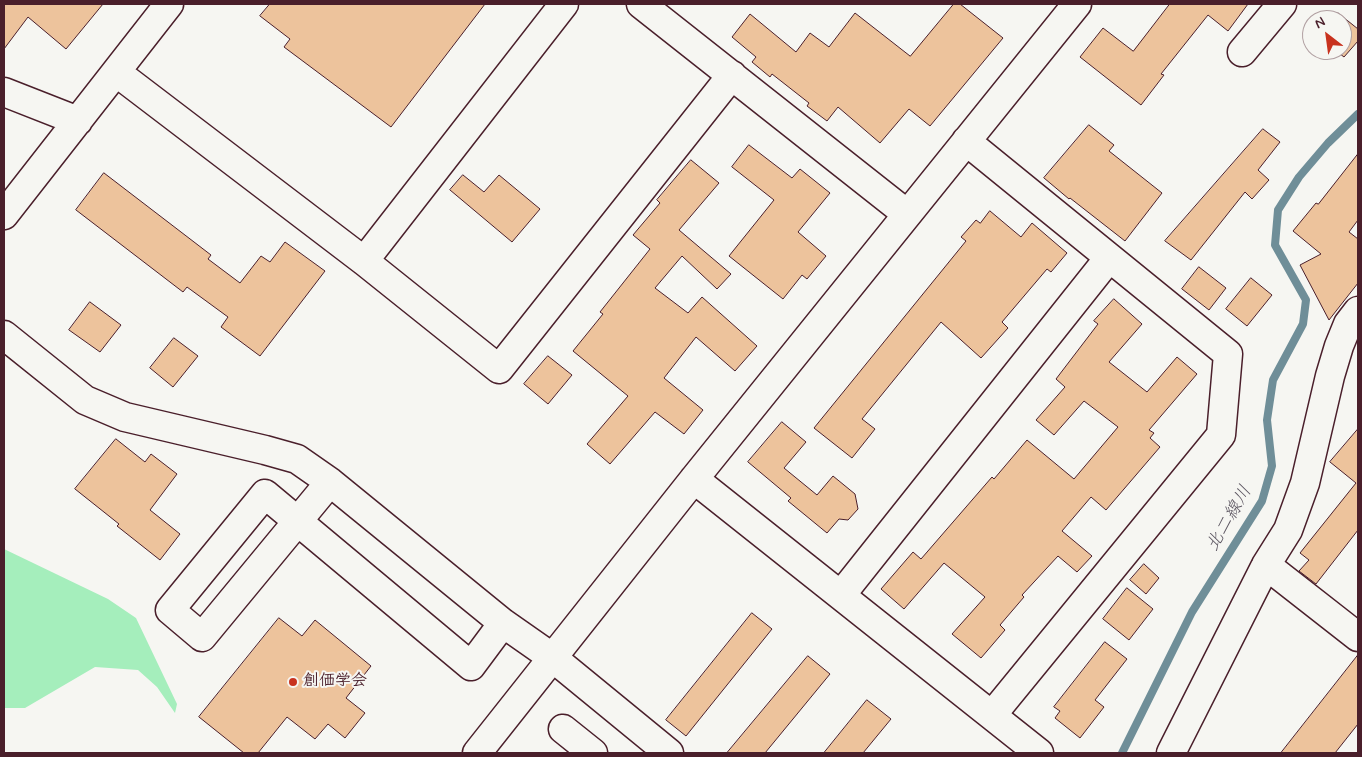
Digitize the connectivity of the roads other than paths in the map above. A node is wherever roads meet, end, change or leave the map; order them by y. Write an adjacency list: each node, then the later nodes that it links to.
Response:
1 (169, 4): 7 (street)
2 (564, 4): 15 (street)
3 (641, 4): 8 (street)
4 (1077, 4): 11 (street)
5 (1282, 4): 6 (street)
6 (1242, 52)
7 (116, 72): 10 (street); 15 (street)
8 (732, 75): 12 (street); 15 (street)
9 (4, 92): 10 (street)
10 (78, 121): 13 (street)
11 (966, 141): 12 (street); 14 (street)
12 (907, 214): 18 (street)
13 (4, 215)
14 (1109, 258): 22 (street); 26 (street)
15 (364, 261)
16 (1358, 311): 21 (street)
17 (4, 334): 19 (street)
18 (694, 479): 22 (street); 25 (street)
19 (330, 482): 20 (street); 23 (street)
20 (298, 522): 20 (street); 23 (street)
21 (1266, 565): 24 (street); 32 (street)
22 (841, 595): 26 (street)
23 (504, 622): 25 (street)
24 (1353, 623)
25 (553, 658): 28 (street); 30 (street)
26 (992, 715): 31 (street)
27 (563, 730): 29 (street)
28 (477, 753)
29 (593, 753)
30 (669, 753)
31 (1039, 753)
32 (1171, 753)

